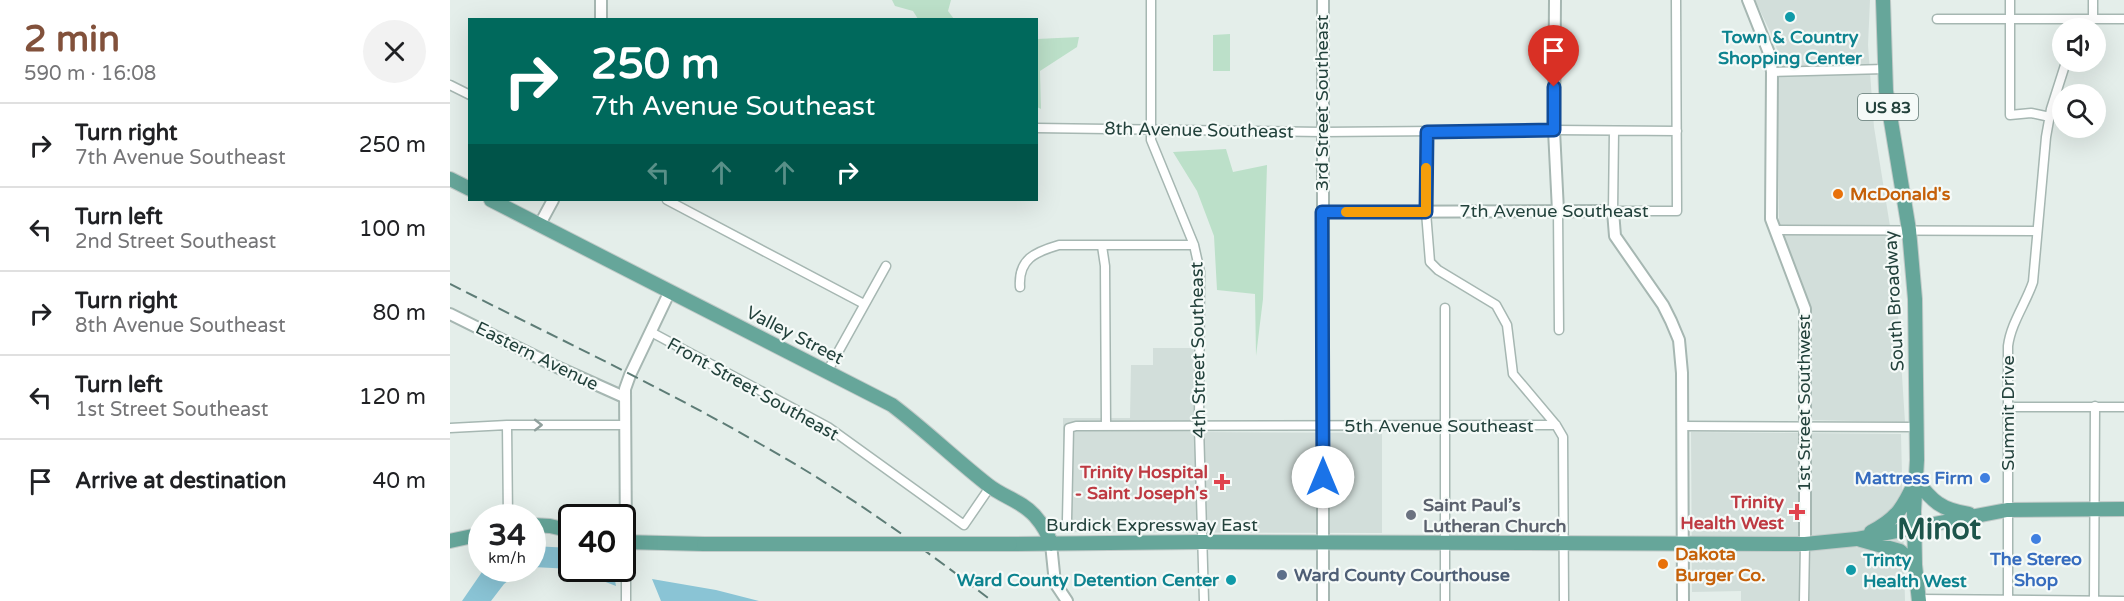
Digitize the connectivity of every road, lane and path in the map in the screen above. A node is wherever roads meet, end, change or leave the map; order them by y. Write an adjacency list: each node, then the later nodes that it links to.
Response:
1 (601, 0): 10 (street)
2 (1150, 0): 25 (street, 4th Street Southeast)
3 (1323, 0): 28 (street, 3rd Street Southeast)
4 (1555, 0): 24 (street)
5 (1676, 0): 27 (street)
6 (1748, 0): 18 (street, 1st Street Southwest)
7 (1883, 0): 17 (main road, South Broadway / US 83)
8 (2010, 0): 14 (street)
9 (2093, 0): 11 (street)
10 (601, 18)
11 (2093, 18)
12 (1937, 19): 14 (street)
13 (2106, 19): 15 (street)
14 (2010, 20): 16 (street); 22 (street)
15 (2124, 20)
16 (2052, 22)
17 (1885, 69): 18 (street); 41 (main road, South Broadway / US 83)
18 (1772, 72): 40 (street, 1st Street Southwest)
19 (2063, 72): 22 (street, Summit Drive)
20 (450, 85): 21 (street)
21 (468, 94)
22 (2050, 117): 42 (street, Summit Drive)
23 (1038, 128): 25 (street, 8th Avenue Southeast)
24 (1554, 130): 26 (street, 8th Avenue Southeast); 29 (street, 8th Avenue Southeast); 35 (street)
25 (1150, 131): 28 (street, 8th Avenue Southeast); 43 (street, 4th Street Southeast)
26 (1614, 131): 27 (street, 8th Avenue Southeast); 36 (street)
27 (1677, 131): 36 (street, 7th Avenue Southeast)
28 (1322, 132): 29 (street, 8th Avenue Southeast); 37 (street, 3rd Street Southeast)
29 (1427, 132): 38 (street)
30 (450, 179): 31 (main road)
31 (468, 188)
32 (493, 201): 39 (main road, Valley Street)
33 (552, 201): 39 (street)
34 (669, 201): 48 (street)
35 (1558, 211): 36 (street, 7th Avenue Southeast); 38 (street, 7th Avenue Southeast); 51 (street)
36 (1613, 211): 65 (street)
37 (1322, 212): 38 (street, 7th Avenue Southeast); 63 (street, 3rd Street Southeast)
38 (1426, 212): 58 (street)
39 (540, 224): 47 (main road, Valley Street)
40 (1775, 230): 41 (street); 66 (street, 1st Street Southwest)
41 (1909, 230): 42 (street); 67 (main road, South Broadway / US 83)
42 (2037, 231): 56 (street, Summit Drive)
43 (1194, 245): 44 (street); 62 (street, 4th Street Southeast)
44 (1102, 246): 46 (street); 61 (street)
45 (886, 266): 48 (street)
46 (1020, 287)
47 (670, 291): 52 (street); 53 (main road, Valley Street)
48 (864, 304): 53 (street)
49 (1444, 308): 64 (street)
50 (450, 314): 54 (street, Eastern Avenue)
51 (1559, 330)
52 (651, 332): 54 (street); 70 (street, Front Street Southeast)
53 (827, 372): 70 (main road, Valley Street)
54 (624, 398): 60 (street)
55 (2096, 406): 56 (street); 57 (street); 73 (street)
56 (2008, 407): 75 (street, Summit Drive)
57 (2124, 407)
58 (1556, 424): 64 (street, 5th Avenue Southeast); 86 (street)
59 (507, 425): 60 (street, one-way to 60); 68 (street); 71 (street)
60 (625, 425): 72 (street)
61 (1106, 426): 62 (street, 5th Avenue Southeast); 77 (street, 5th Avenue Southeast)
62 (1199, 426): 63 (street, 5th Avenue Southeast); 83 (street, 4th Street Southeast)
63 (1323, 426): 64 (street, 5th Avenue Southeast); 84 (street, 3rd Street Southeast)
64 (1444, 426): 85 (street)
65 (1682, 426): 66 (street); 87 (street)
66 (1804, 426): 67 (street); 89 (street, 1st Street Southwest)
67 (1916, 427): 69 (main road, South Broadway / US 83)
68 (450, 428)
69 (1916, 480): 76 (main road); 78 (main road, South Broadway / US 83); 80 (main road)
70 (990, 487): 88 (main road, Valley Street)
71 (508, 504)
72 (624, 504)
73 (2093, 509): 74 (main road); 75 (main road); 102 (street)
74 (2124, 509)
75 (2007, 510): 76 (main road); 93 (street, Summit Drive)
76 (1980, 514): 78 (main road)
77 (1067, 520)
78 (1914, 526): 80 (main road); 90 (main road, South Broadway / US 83)
79 (468, 537): 81 (main road)
80 (1856, 539): 89 (main road, Burdick Expressway East); 90 (main road)
81 (450, 541)
82 (636, 542): 88 (main road, Burdick Expressway East, bridge)
83 (1202, 542): 84 (main road, Burdick Expressway East); 88 (main road, Burdick Expressway East); 96 (street, 4th Street Southeast)
84 (1322, 542): 85 (main road, Burdick Expressway East); 97 (street, 3rd Street Southeast)
85 (1446, 542): 86 (main road, Burdick Expressway East); 98 (street)
86 (1563, 542): 87 (main road, Burdick Expressway East); 99 (street)
87 (1683, 543): 89 (main road, Burdick Expressway East); 100 (street)
88 (1051, 544): 95 (street)
89 (1804, 544): 101 (street, 1st Street Southwest)
90 (1915, 565): 92 (main road, South Broadway / US 83)
91 (625, 582): 94 (street)
92 (1919, 600): 93 (street)
93 (2008, 600): 102 (street)
94 (626, 601)
95 (1067, 601)
96 (1204, 601)
97 (1323, 601)
98 (1445, 601)
99 (1564, 601)
100 (1683, 601)
101 (1804, 601)
102 (2094, 601): 103 (street)
103 (2124, 601)

